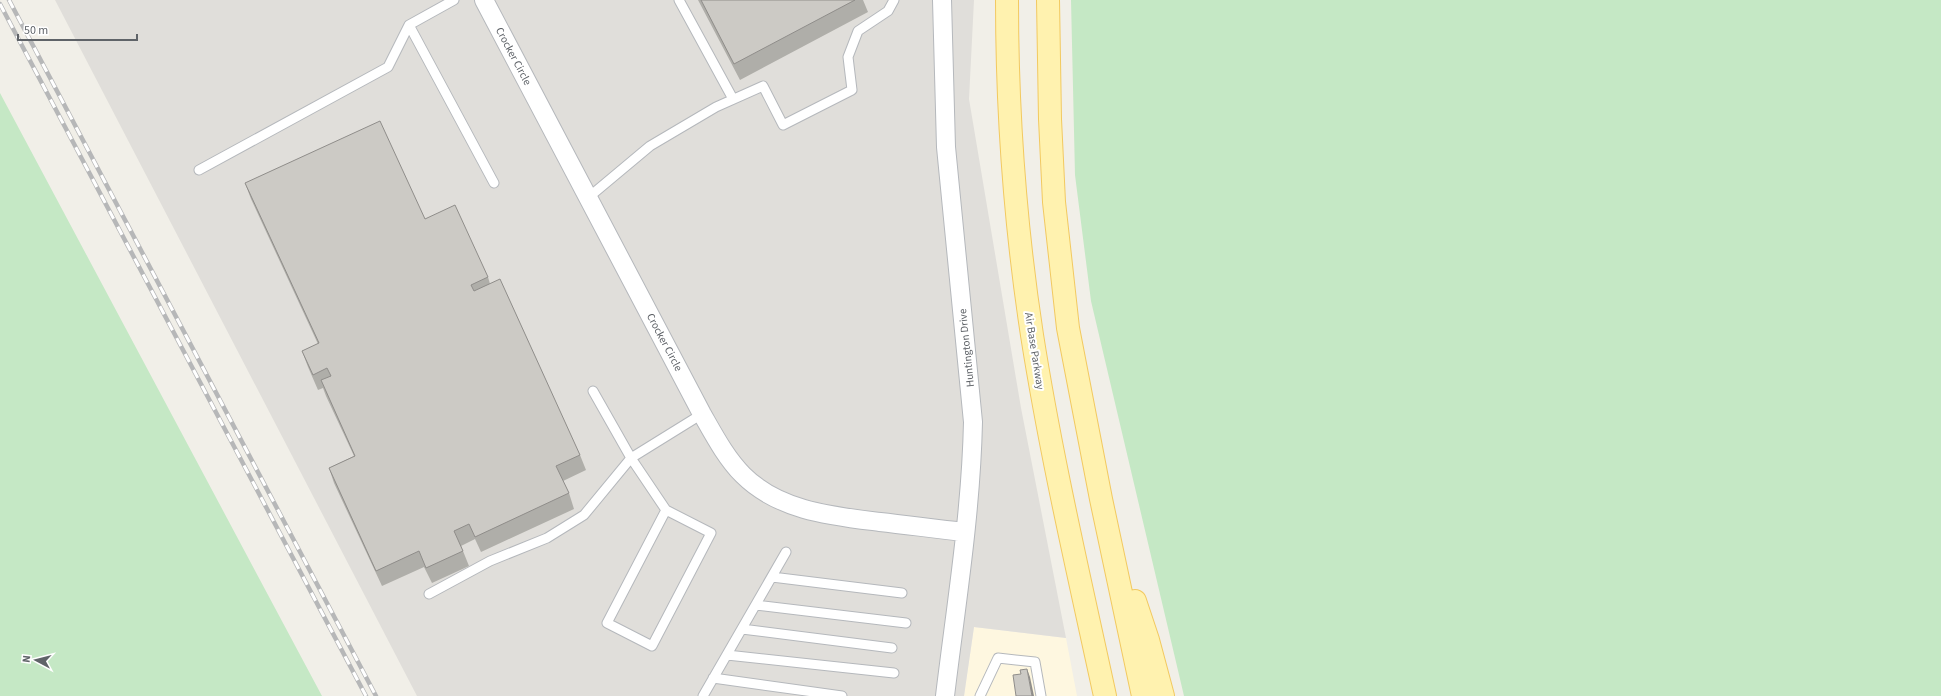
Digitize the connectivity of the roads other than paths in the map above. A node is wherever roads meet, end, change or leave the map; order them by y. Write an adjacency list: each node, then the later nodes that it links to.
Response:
1 (454, 0): 8 (lane)
2 (484, 0): 12 (street, Crocker Circle)
3 (678, 0): 9 (lane)
4 (894, 0): 9 (lane)
5 (942, 0): 19 (street, Huntington Drive)
6 (1007, 0): 18 (main road, Air Base Parkway)
7 (1048, 0): 16 (main road)
8 (409, 25): 10 (lane); 11 (lane)
9 (733, 99): 12 (lane)
10 (199, 170)
11 (494, 183)
12 (589, 197): 14 (street, Crocker Circle)
13 (593, 391): 15 (lane)
14 (702, 414): 15 (lane); 19 (street, Crocker Circle)
15 (631, 458): 17 (lane); 23 (lane)
16 (1101, 500): 38 (main road); 39 (main road)
17 (666, 510): 17 (lane)
18 (1068, 520): 36 (main road); 37 (main road, Air Base Parkway)
19 (964, 532): 33 (street, Huntington Drive)
20 (786, 552): 21 (lane)
21 (772, 577): 22 (lane); 24 (lane)
22 (902, 593)
23 (429, 594)
24 (756, 605): 25 (lane); 26 (lane)
25 (906, 623)
26 (742, 629): 27 (lane); 28 (lane)
27 (892, 648)
28 (727, 654): 29 (lane); 30 (lane)
29 (894, 673)
30 (713, 678): 31 (lane); 32 (lane)
31 (703, 696)
32 (842, 696)
33 (945, 696)
34 (980, 696): 35 (lane)
35 (1041, 696)
36 (1090, 696)
37 (1105, 696)
38 (1143, 696)
39 (1163, 696)

